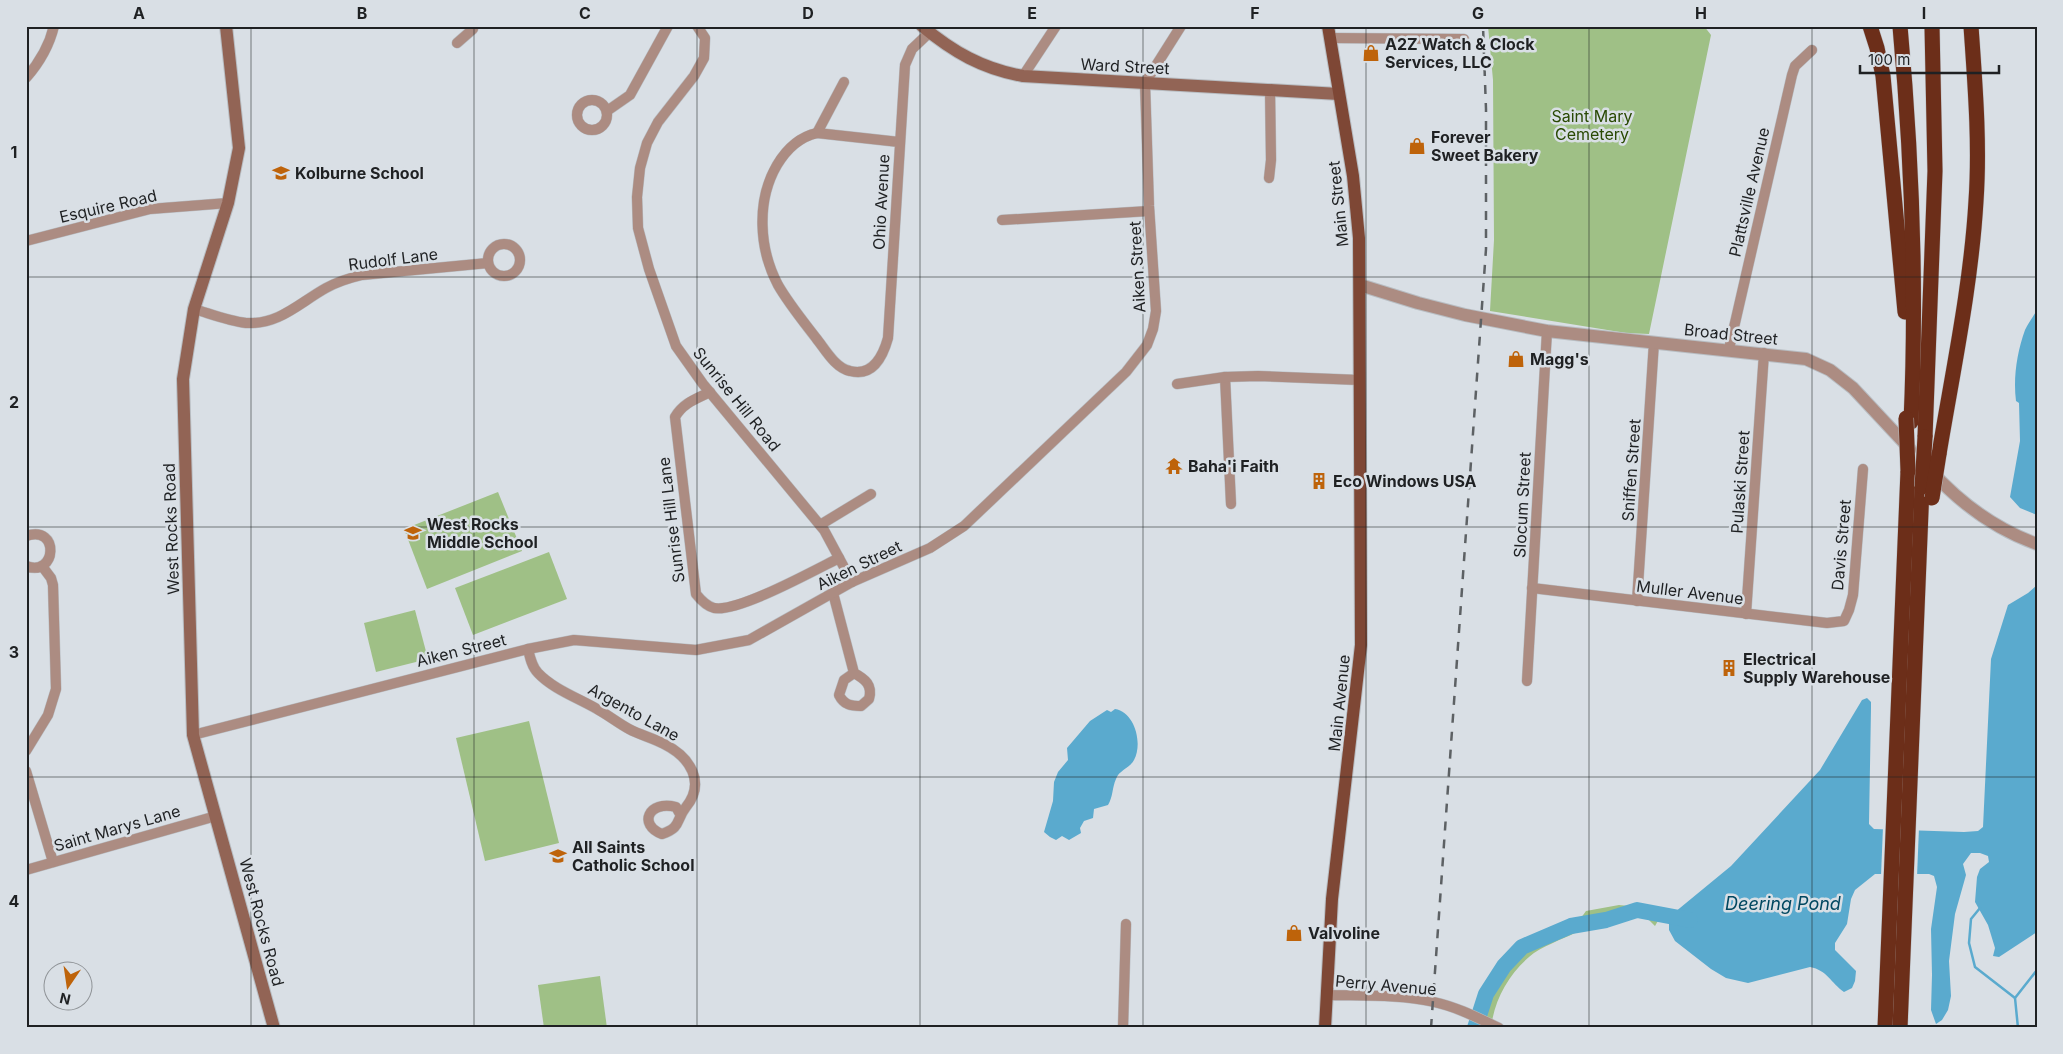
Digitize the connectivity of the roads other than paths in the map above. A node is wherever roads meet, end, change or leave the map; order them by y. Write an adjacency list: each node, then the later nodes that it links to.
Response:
1 (54, 26): 18 (street)
2 (226, 26): 27 (main road, West Rocks Road)
3 (473, 26): 15 (street)
4 (668, 26): 23 (street)
5 (697, 26): 41 (street, Sunrise Hill Road)
6 (1056, 26): 17 (street)
7 (1181, 26): 20 (street)
8 (1870, 26): 42 (highway)
9 (1900, 26): 42 (highway)
10 (1932, 26): 44 (highway, bridge)
11 (1971, 26): 44 (highway, bridge)
12 (926, 29): 17 (main road, Ward Street); 25 (street, Ohio Avenue)
13 (1329, 32): 14 (street); 22 (main road, Main Street)
14 (1464, 39)
15 (458, 43)
16 (1812, 50): 36 (street, Plattsville Avenue)
17 (1024, 76): 20 (main road, Ward Street)
18 (26, 78)
19 (844, 82): 24 (street)
20 (1145, 84): 21 (main road, Ward Street); 28 (street, Aiken Street)
21 (1270, 90): 22 (main road, Ward Street); 26 (street)
22 (1339, 94): 32 (main road, Main Street)
23 (607, 111)
24 (817, 133): 25 (street); 25 (street, Ohio Avenue)
25 (900, 142)
26 (1269, 178)
27 (228, 203): 30 (street, Esquire Road); 33 (main road, West Rocks Road)
28 (1149, 211): 29 (street); 53 (street, Aiken Street)
29 (1002, 220)
30 (26, 241)
31 (488, 264): 33 (street, Rudolf Lane)
32 (1360, 284): 34 (street, Broad Street); 39 (main road, Main Street)
33 (194, 309): 62 (main road, West Rocks Road)
34 (1547, 331): 35 (street, Broad Street); 54 (street, Slocum Street)
35 (1654, 342): 36 (street, Broad Street); 56 (street, Sniffen Street)
36 (1728, 349): 37 (street, Broad Street)
37 (1764, 353): 49 (street, Broad Street); 57 (street, Pulaski Street)
38 (1225, 377): 39 (street); 40 (street); 46 (street)
39 (1359, 380): 72 (main road, Main Avenue)
40 (1178, 384)
41 (710, 392): 47 (street, Sunrise Hill Road); 50 (street, Sunrise Hill Lane)
42 (1908, 420): 67 (highway, bridge)
43 (1863, 469): 58 (street, Davis Street)
44 (1927, 492): 67 (highway)
45 (871, 494): 47 (street)
46 (1231, 504)
47 (820, 525): 50 (street, Sunrise Hill Road)
48 (26, 536): 52 (street)
49 (2033, 543)
50 (839, 558): 53 (street, Sunrise Hill Road)
51 (26, 566): 52 (street)
52 (42, 566): 63 (street)
53 (852, 582): 55 (street, Aiken Street)
54 (1532, 588): 56 (street, Muller Avenue); 61 (street, Slocum Street)
55 (833, 593): 59 (street, Aiken Street); 60 (street)
56 (1637, 601): 57 (street, Muller Avenue)
57 (1746, 614): 58 (street, Muller Avenue)
58 (1844, 621)
59 (528, 649): 62 (street, Aiken Street); 65 (street, Argento Lane)
60 (854, 672)
61 (1527, 681)
62 (193, 735): 66 (main road, West Rocks Road)
63 (26, 750)
64 (26, 771): 68 (street)
65 (680, 814)
66 (216, 816): 68 (street, Saint Marys Lane); 74 (main road, West Rocks Road)
67 (1902, 818): 70 (highway)
68 (53, 862): 69 (street, Saint Marys Lane)
69 (26, 870)
70 (1898, 891): 77 (highway); 78 (highway)
71 (1126, 924): 75 (street)
72 (1326, 995): 73 (street, Perry Avenue); 76 (main road, Main Avenue)
73 (1496, 1027)
74 (274, 1028)
75 (1123, 1028)
76 (1325, 1028)
77 (1885, 1028)
78 (1900, 1028)

